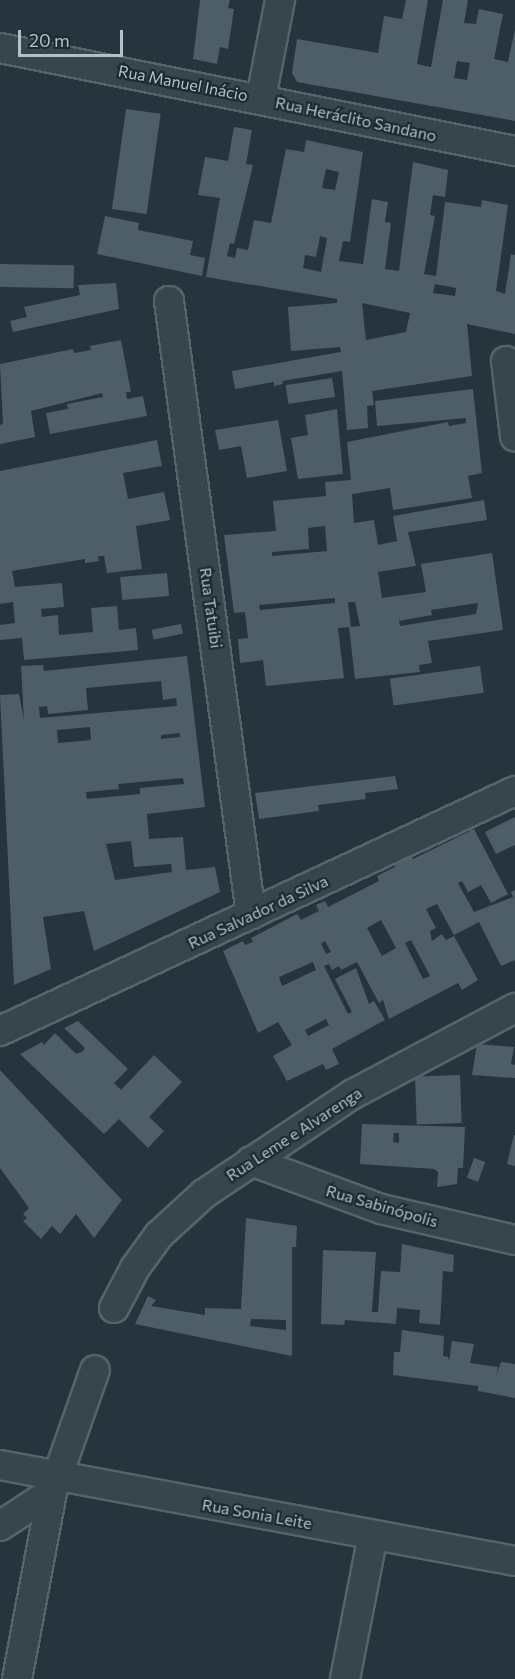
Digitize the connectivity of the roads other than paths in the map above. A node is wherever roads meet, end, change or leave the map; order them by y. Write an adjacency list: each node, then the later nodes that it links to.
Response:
1 (280, 0): 3 (street, Rua Heráclito Sandano)
2 (0, 48): 3 (street, Rua Manuel Inácio)
3 (261, 98): 4 (street, Rua Heráclito Sandano)
4 (515, 151)
5 (170, 301): 9 (street, Rua Tatuibi)
6 (506, 361): 7 (street)
7 (515, 436)
8 (515, 791): 9 (street, Rua Salvador da Silva)
9 (251, 915): 11 (street, Rua Salvador da Silva)
10 (515, 1008): 12 (street, Rua Leme e Alvarenga)
11 (0, 1031)
12 (251, 1161): 13 (street, Rua Sabinópolis); 14 (street, Rua Leme e Alvarenga)
13 (515, 1240)
14 (114, 1308)
15 (95, 1370): 17 (street)
16 (0, 1465): 17 (street, Rua Sonia Leite)
17 (55, 1485): 18 (street); 19 (street, Rua Sonia Leite); 21 (street)
18 (0, 1526)
19 (373, 1535): 20 (street, Rua Sonia Leite); 22 (street)
20 (515, 1561)
21 (17, 1679)
22 (345, 1679)

